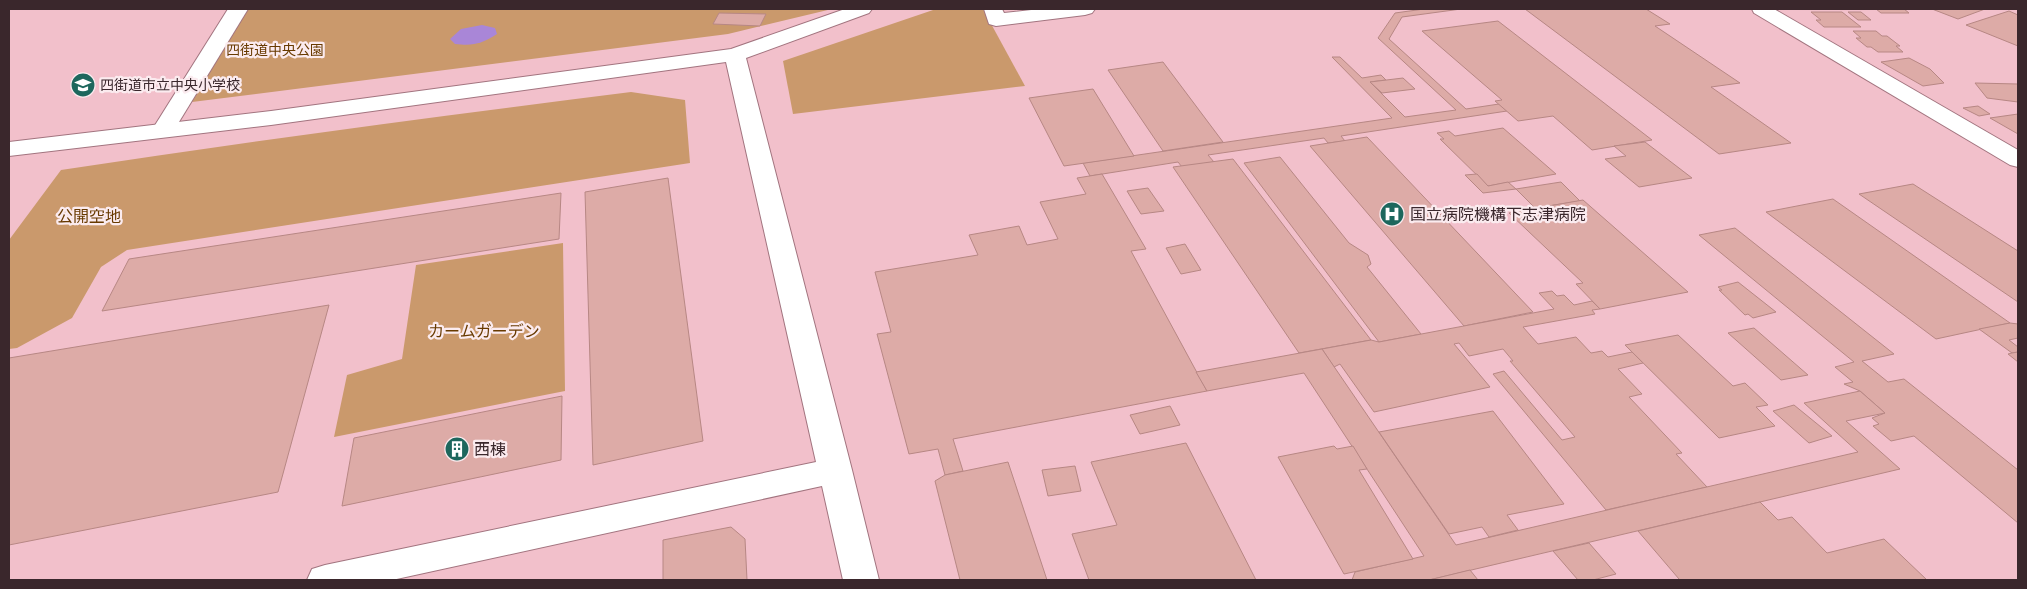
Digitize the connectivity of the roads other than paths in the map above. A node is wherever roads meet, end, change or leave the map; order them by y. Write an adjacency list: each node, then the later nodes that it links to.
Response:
1 (238, 9): 7 (street)
2 (862, 9): 6 (street)
3 (993, 9): 4 (street)
4 (1085, 9)
5 (1761, 9): 9 (street)
6 (736, 55): 7 (street); 10 (street)
7 (163, 130): 8 (street)
8 (12, 153)
9 (2018, 160)
10 (836, 470): 11 (street); 12 (street)
11 (326, 580)
12 (861, 580)

